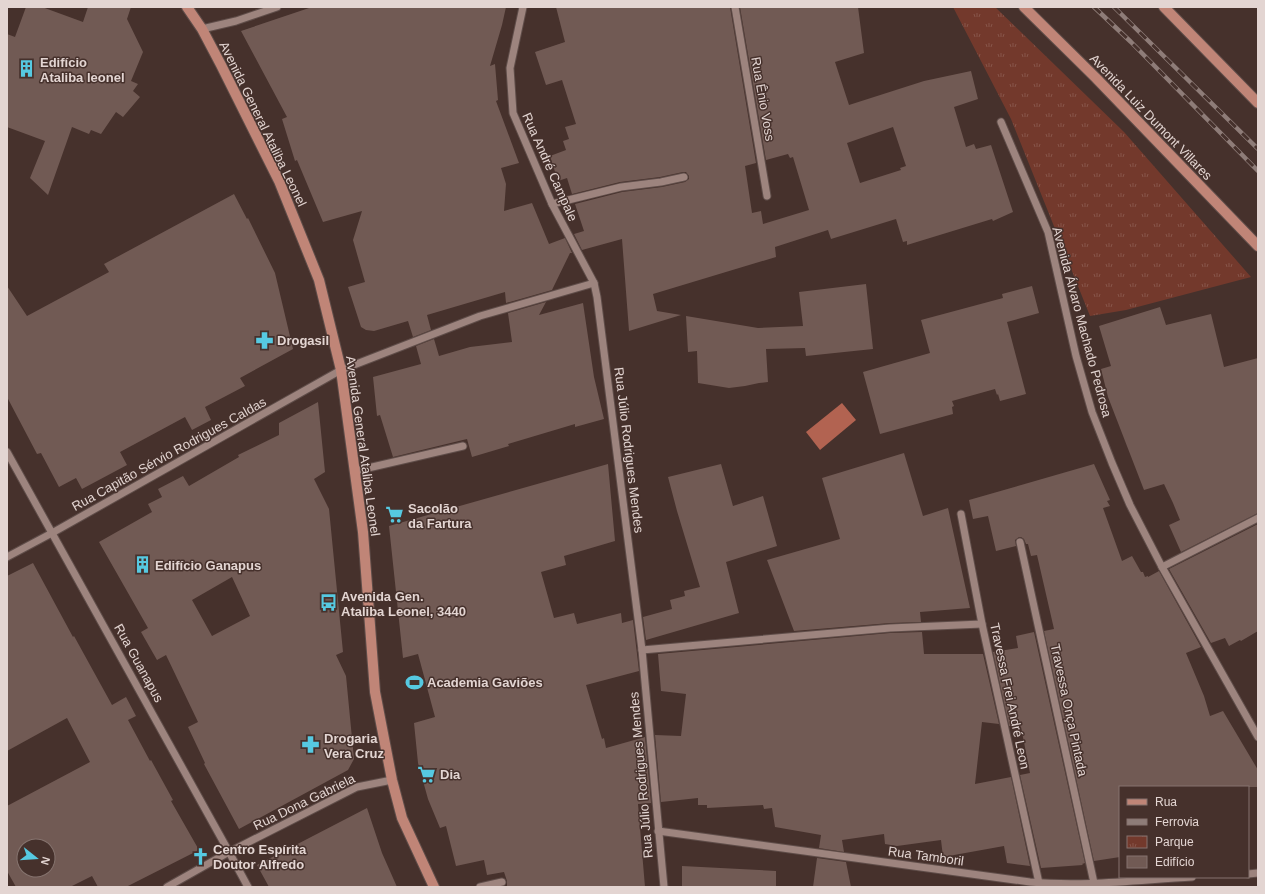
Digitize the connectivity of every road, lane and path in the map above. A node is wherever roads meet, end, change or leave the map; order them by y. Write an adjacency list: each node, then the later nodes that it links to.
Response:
1 (187, 7): 7 (main road, Avenida General Ataliba Leonel)
2 (277, 7): 7 (street)
3 (523, 7): 12 (street, Rua André Campale)
4 (735, 7): 11 (street, Rua Ênio Voss)
5 (1024, 7): 13 (main road, Avenida Luiz Dumont Villares)
6 (1164, 7): 8 (main road)
7 (202, 29): 15 (main road, Avenida General Ataliba Leonel)
8 (1258, 103)
9 (1001, 122): 24 (street, Avenida Álvaro Machado Pedrosa)
10 (684, 177): 12 (street)
11 (767, 196)
12 (552, 204): 14 (street, Rua André Campale)
13 (1258, 246)
14 (594, 283): 15 (street); 26 (street, Rua Júlio Rodrigues Mendes)
15 (341, 370): 18 (main road, Avenida General Ataliba Leonel); 21 (street, Rua Capitão Sérvio Rodrigues Caldas)
16 (463, 446): 18 (street)
17 (7, 452): 21 (street, Rua Guanapus)
18 (355, 471): 28 (main road, Avenida General Ataliba Leonel)
19 (961, 514): 25 (street, Travessa Frei André Leon)
20 (1258, 518): 24 (street)
21 (52, 533): 23 (street, Rua Capitão Sérvio Rodrigues Caldas); 30 (street, Rua Guanapus)
22 (1020, 542): 34 (street, Travessa Onça Pintada)
23 (7, 557)
24 (1162, 568): 27 (street, Avenida Álvaro Machado Pedrosa)
25 (982, 624): 26 (street); 33 (street, Travessa Frei André Leon)
26 (642, 650): 29 (street, Rua Júlio Rodrigues Mendes)
27 (1258, 737)
28 (392, 780): 30 (street, Rua Dona Gabriela); 37 (main road, Avenida General Ataliba Leonel)
29 (658, 831): 33 (street, Rua Tamboril); 39 (street, Rua Júlio Rodrigues Mendes)
30 (230, 852): 35 (street, Rua Dona Gabriela); 36 (street, Rua Guanapus)
31 (1176, 878): 34 (street, Rua Tamboril)
32 (502, 882): 38 (street)
33 (1039, 883): 34 (street, Rua Tamboril)
34 (1094, 883)
35 (167, 887)
36 (248, 887)
37 (434, 887)
38 (480, 887)
39 (664, 887)

